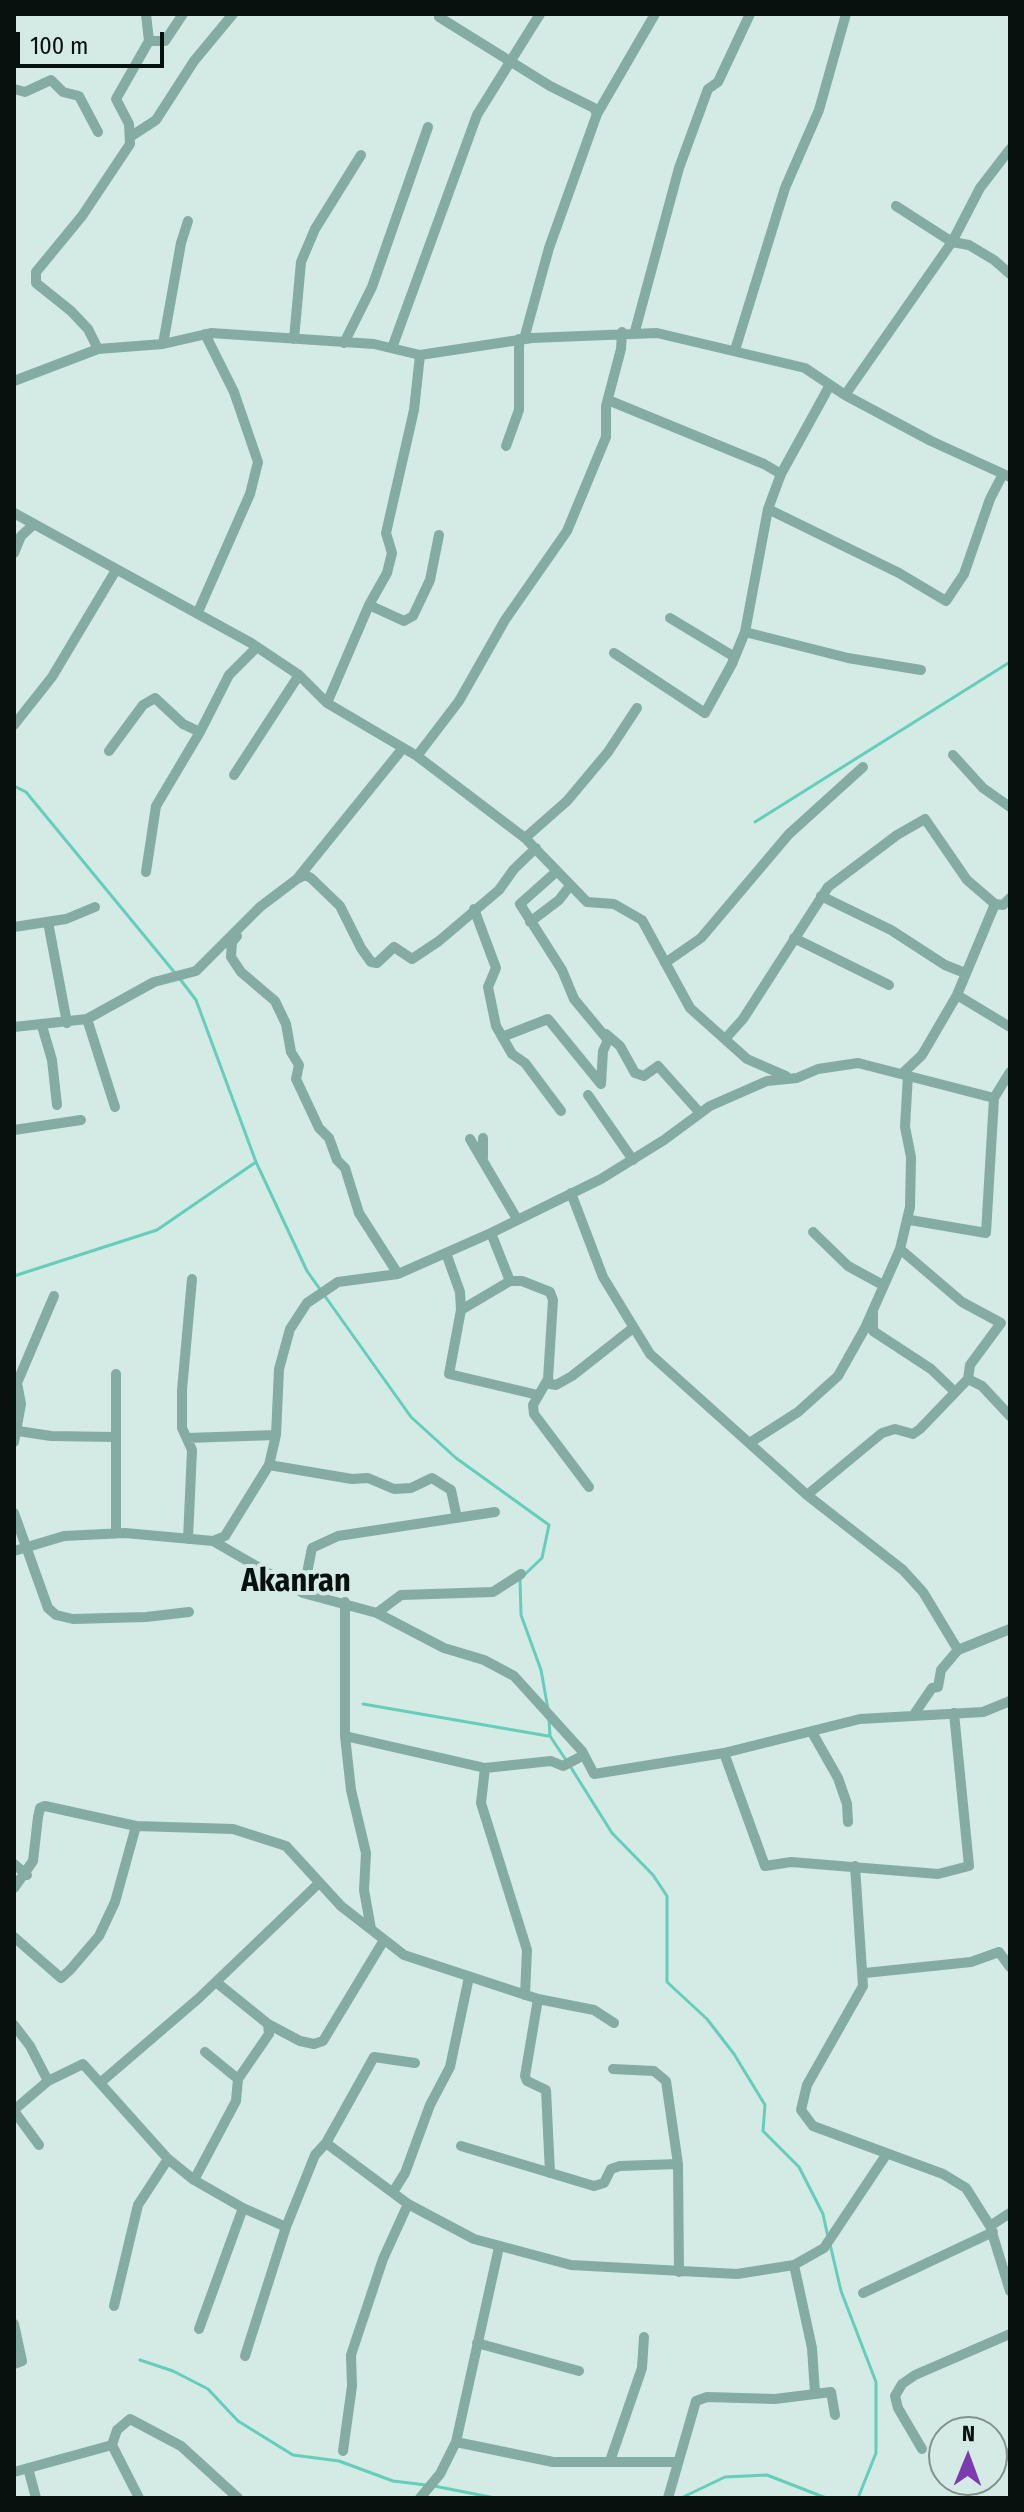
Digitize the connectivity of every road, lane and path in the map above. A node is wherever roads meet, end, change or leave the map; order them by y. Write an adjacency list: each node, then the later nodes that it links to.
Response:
1 (146, 14): 9 (street)
2 (183, 14): 9 (street)
3 (233, 14): 15 (street)
4 (540, 14): 10 (street)
5 (655, 14): 12 (street)
6 (750, 14): 22 (street)
7 (846, 14): 31 (street)
8 (439, 17): 10 (street)
9 (149, 41): 15 (street)
10 (509, 60): 12 (street); 29 (street)
11 (14, 89): 14 (street)
12 (597, 114): 26 (street)
13 (428, 127): 27 (street)
14 (98, 132)
15 (130, 137): 30 (street)
16 (1010, 149): 20 (street)
17 (361, 155): 25 (street)
18 (896, 206): 20 (street)
19 (188, 221): 28 (street)
20 (952, 242): 21 (street); 35 (street)
21 (1010, 274)
22 (635, 331): 23 (street); 31 (street)
23 (622, 332): 26 (street); 36 (street)
24 (205, 334): 25 (street); 28 (street); 47 (street)
25 (294, 339): 27 (street)
26 (521, 339): 32 (street); 37 (street)
27 (344, 343): 29 (street)
28 (163, 344): 30 (street)
29 (392, 348): 32 (street)
30 (98, 349): 33 (street)
31 (735, 350): 34 (street)
32 (420, 355): 46 (street)
33 (14, 381)
34 (830, 385): 35 (street); 38 (street)
35 (845, 395): 39 (street)
36 (608, 400): 38 (street); 62 (street)
37 (506, 446)
38 (781, 474): 40 (street)
39 (1007, 476): 40 (street)
40 (768, 509): 49 (street)
41 (14, 513): 42 (street)
42 (33, 525): 44 (street); 45 (street)
43 (439, 535): 46 (street)
44 (14, 553)
45 (116, 570): 47 (street); 57 (street)
46 (369, 605): 55 (street)
47 (198, 612): 50 (street)
48 (670, 618): 52 (street)
49 (745, 632): 52 (street); 53 (street)
50 (257, 647): 54 (street); 58 (street)
51 (614, 653): 52 (street)
52 (734, 659)
53 (921, 670)
54 (299, 675): 55 (street); 64 (street)
55 (327, 703): 59 (street)
56 (637, 708): 66 (street)
57 (14, 725)
58 (200, 732): 60 (street); 68 (street)
59 (403, 748): 62 (street); 70 (street)
60 (109, 751)
61 (953, 755): 65 (street)
62 (417, 756): 66 (street)
63 (863, 767): 82 (street)
64 (234, 775)
65 (1010, 807)
66 (525, 838): 67 (street)
67 (536, 848): 69 (street); 76 (street)
68 (146, 872)
69 (556, 872): 71 (street); 78 (street)
70 (297, 879): 76 (street); 80 (street)
71 (569, 887): 78 (street); 82 (street)
72 (821, 896): 74 (street); 81 (street); 83 (street)
73 (1010, 898): 74 (street)
74 (995, 904): 83 (street)
75 (95, 907): 77 (street)
76 (474, 909): 92 (street)
77 (48, 922): 79 (street); 87 (street)
78 (530, 922): 91 (street)
79 (14, 927)
80 (243, 928): 86 (street); 116 (street)
81 (794, 938): 84 (street); 93 (street)
82 (665, 963): 93 (street)
83 (965, 973): 85 (street)
84 (889, 985)
85 (957, 995): 90 (street); 94 (street)
86 (87, 1019): 87 (street); 100 (street)
87 (67, 1023): 88 (street)
88 (42, 1026): 89 (street); 99 (street)
89 (14, 1027)
90 (1010, 1027)
91 (601, 1031): 92 (street); 102 (street)
92 (502, 1037): 101 (street)
93 (725, 1039): 95 (street)
94 (906, 1074): 95 (street); 98 (street); 114 (street)
95 (786, 1076): 102 (street)
96 (1008, 1079): 98 (street)
97 (588, 1095): 108 (street)
98 (994, 1098): 111 (street)
99 (57, 1105)
100 (115, 1107)
101 (561, 1111)
102 (700, 1113): 108 (street)
103 (81, 1120): 104 (street)
104 (14, 1130)
105 (483, 1138): 107 (street)
106 (470, 1139): 107 (street)
107 (483, 1160): 110 (street)
108 (633, 1160): 109 (street)
109 (571, 1193): 110 (street); 123 (street)
110 (517, 1219): 113 (street)
111 (910, 1220)
112 (813, 1232): 119 (street)
113 (491, 1233): 115 (street); 118 (street)
114 (900, 1249): 119 (street); 126 (street)
115 (446, 1253): 116 (street); 122 (street)
116 (398, 1274): 132 (street)
117 (192, 1279): 135 (street)
118 (510, 1281): 122 (street); 125 (street)
119 (881, 1284): 121 (street)
120 (54, 1296): 127 (street)
121 (873, 1307): 128 (street); 136 (street)
122 (461, 1310): 129 (street)
123 (633, 1328): 125 (street); 136 (street)
124 (116, 1374): 134 (street)
125 (548, 1379): 129 (street)
126 (968, 1379): 128 (street); 130 (street)
127 (16, 1383): 133 (street)
128 (954, 1391): 139 (street)
129 (538, 1395): 138 (street)
130 (1005, 1400): 131 (street)
131 (1010, 1416)
132 (276, 1435): 135 (street); 137 (street)
133 (16, 1437): 134 (street)
134 (114, 1437): 143 (street)
135 (187, 1438): 144 (street)
136 (751, 1442): 139 (street)
137 (269, 1465): 142 (street); 145 (street)
138 (589, 1487)
139 (807, 1495): 153 (street)
140 (495, 1512): 142 (street)
141 (14, 1513): 146 (street)
142 (457, 1518): 148 (street)
143 (116, 1533): 144 (street); 146 (street)
144 (188, 1539): 145 (street)
145 (213, 1541): 148 (street)
146 (20, 1549): 150 (street)
147 (521, 1574): 151 (street)
148 (303, 1593): 149 (street)
149 (345, 1602): 151 (street); 158 (street)
150 (189, 1612)
151 (377, 1613): 160 (street)
152 (1010, 1629): 153 (street)
153 (958, 1650): 155 (street)
154 (1010, 1701): 156 (street)
155 (915, 1713): 156 (street); 157 (street)
156 (954, 1713): 165 (street)
157 (813, 1734): 159 (street); 162 (street)
158 (345, 1736): 161 (street); 169 (street)
159 (724, 1753): 160 (street); 165 (street)
160 (584, 1755): 161 (street)
161 (485, 1768): 176 (street)
162 (848, 1822)
163 (136, 1826): 166 (street); 167 (street); 170 (street)
164 (14, 1864): 166 (street)
165 (855, 1866): 173 (street)
166 (27, 1875): 168 (street)
167 (318, 1884): 169 (street); 175 (street)
168 (14, 1888)
169 (371, 1929): 171 (street)
170 (14, 1937)
171 (384, 1940): 174 (street); 179 (street)
172 (1010, 1967): 173 (street)
173 (865, 1973): 191 (street)
174 (469, 1977): 176 (street); 196 (street)
175 (216, 1982): 179 (street); 186 (street)
176 (525, 1995): 177 (street)
177 (538, 1999): 178 (street); 194 (street)
178 (614, 2023)
179 (268, 2024): 184 (street)
180 (14, 2025): 185 (street)
181 (205, 2052): 184 (street)
182 (415, 2063): 188 (street)
183 (613, 2069): 193 (street)
184 (238, 2079): 195 (street)
185 (48, 2081): 186 (street); 187 (street)
186 (100, 2083): 192 (street)
187 (14, 2110): 189 (street)
188 (326, 2143): 196 (street); 200 (street)
189 (39, 2145)
190 (461, 2146): 194 (street)
191 (886, 2155): 201 (street); 203 (street)
192 (168, 2159): 195 (street); 207 (street)
193 (678, 2164): 194 (street); 204 (street)
194 (550, 2173)
195 (194, 2180): 198 (street)
196 (393, 2192): 197 (street)
197 (408, 2204): 202 (street); 221 (street)
198 (243, 2208): 200 (street); 209 (street)
199 (1010, 2213): 201 (street)
200 (286, 2227): 213 (street)
201 (991, 2229): 205 (street); 206 (street)
202 (499, 2247): 204 (street); 212 (street)
203 (794, 2265): 204 (street); 216 (street)
204 (679, 2272)
205 (1010, 2291)
206 (863, 2293)
207 (114, 2306)
208 (14, 2324): 214 (street)
209 (199, 2329)
210 (1010, 2334): 220 (street)
211 (644, 2337): 222 (street)
212 (477, 2343): 215 (street); 218 (street)
213 (245, 2356)
214 (14, 2364)
215 (579, 2371)
216 (815, 2393): 217 (street); 223 (street)
217 (835, 2415)
218 (456, 2442): 222 (street); 229 (street)
219 (112, 2445): 224 (street); 227 (street); 228 (street)
220 (922, 2449)
221 (343, 2451)
222 (610, 2461): 223 (street)
223 (677, 2462): 230 (street)
224 (28, 2468): 225 (street); 226 (street)
225 (14, 2472)
226 (36, 2498)
227 (139, 2498)
228 (238, 2498)
229 (420, 2498)
230 (668, 2498)

